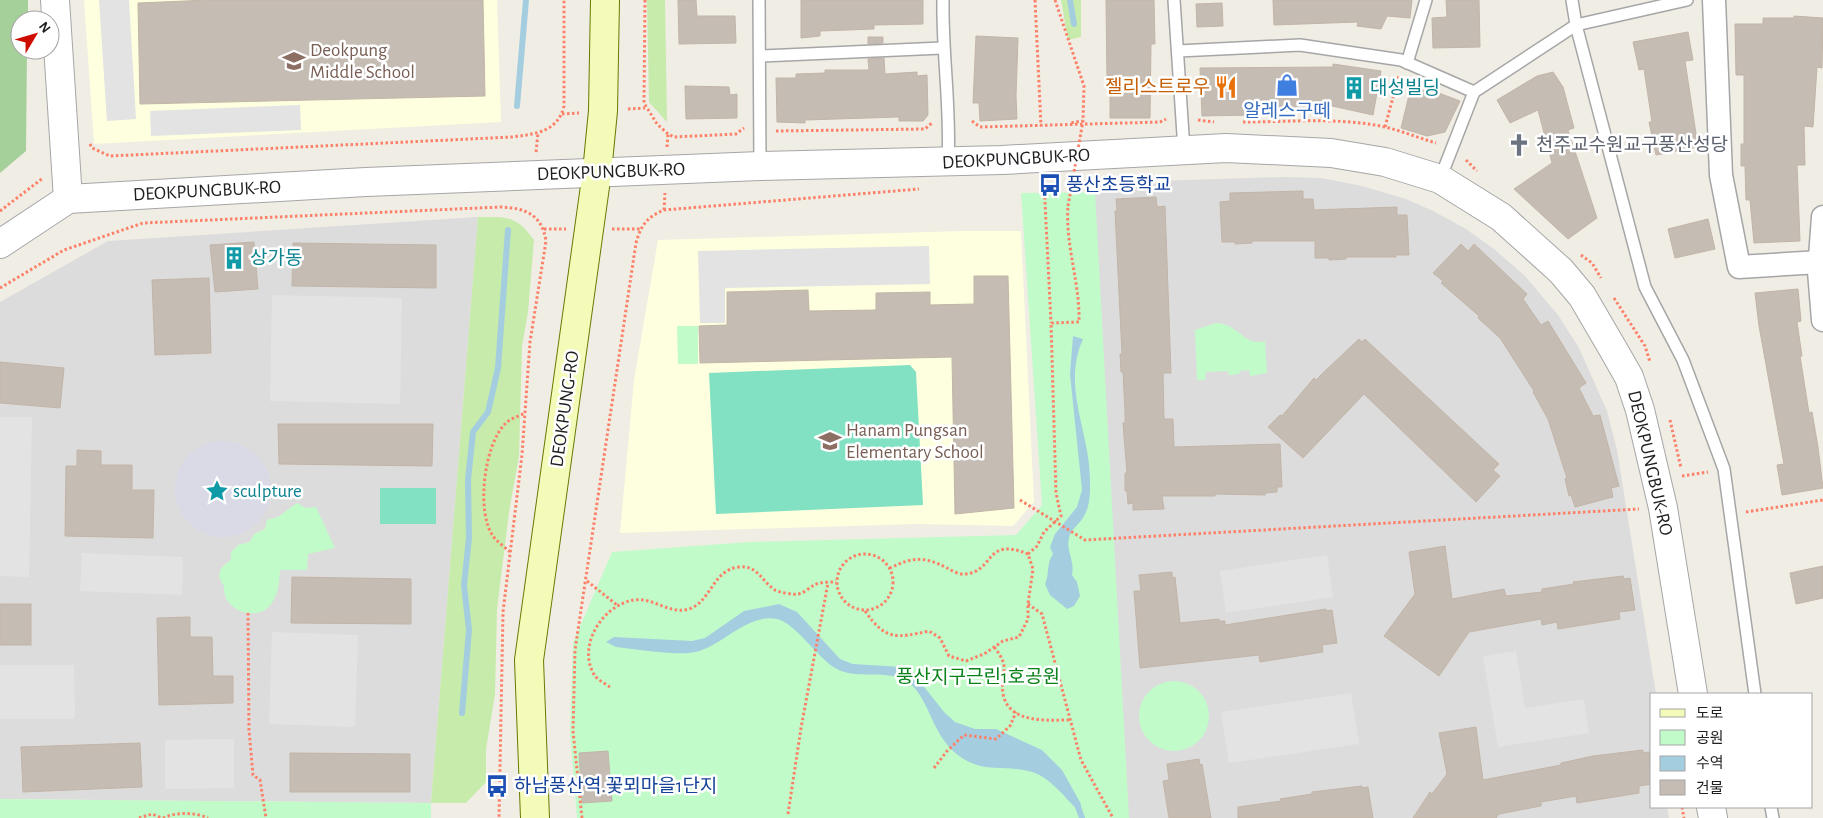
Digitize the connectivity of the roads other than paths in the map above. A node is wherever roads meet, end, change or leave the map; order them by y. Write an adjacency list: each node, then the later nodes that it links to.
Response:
1 (55, 0): 21 (street)
2 (605, 0): 19 (main road, DEOKPUNG-RO)
3 (759, 0): 13 (lane)
4 (942, 0): 11 (lane)
5 (1174, 0): 12 (lane)
6 (1426, 0): 14 (lane)
7 (1572, 0): 10 (lane)
8 (1687, 0): 10 (lane)
9 (1714, 0): 24 (street)
10 (1576, 25): 15 (lane); 27 (lane)
11 (942, 48): 13 (lane); 17 (lane)
12 (1178, 51): 14 (lane); 16 (lane)
13 (760, 56): 18 (lane)
14 (1403, 68): 15 (lane)
15 (1474, 92): 20 (lane)
16 (1184, 150): 17 (street, DEOKPUNGBUK-RO); 20 (street, DEOKPUNGBUK-RO)
17 (948, 162): 18 (street, DEOKPUNGBUK-RO)
18 (760, 166): 19 (street, DEOKPUNGBUK-RO)
19 (598, 172): 21 (street, DEOKPUNGBUK-RO); 28 (main road, DEOKPUNG-RO)
20 (1440, 179): 26 (street, DEOKPUNGBUK-RO)
21 (68, 199): 23 (street)
22 (1823, 216): 24 (street)
23 (0, 244)
24 (1820, 262): 25 (street)
25 (1823, 320)
26 (1693, 693)
27 (1756, 693)
28 (536, 818)

